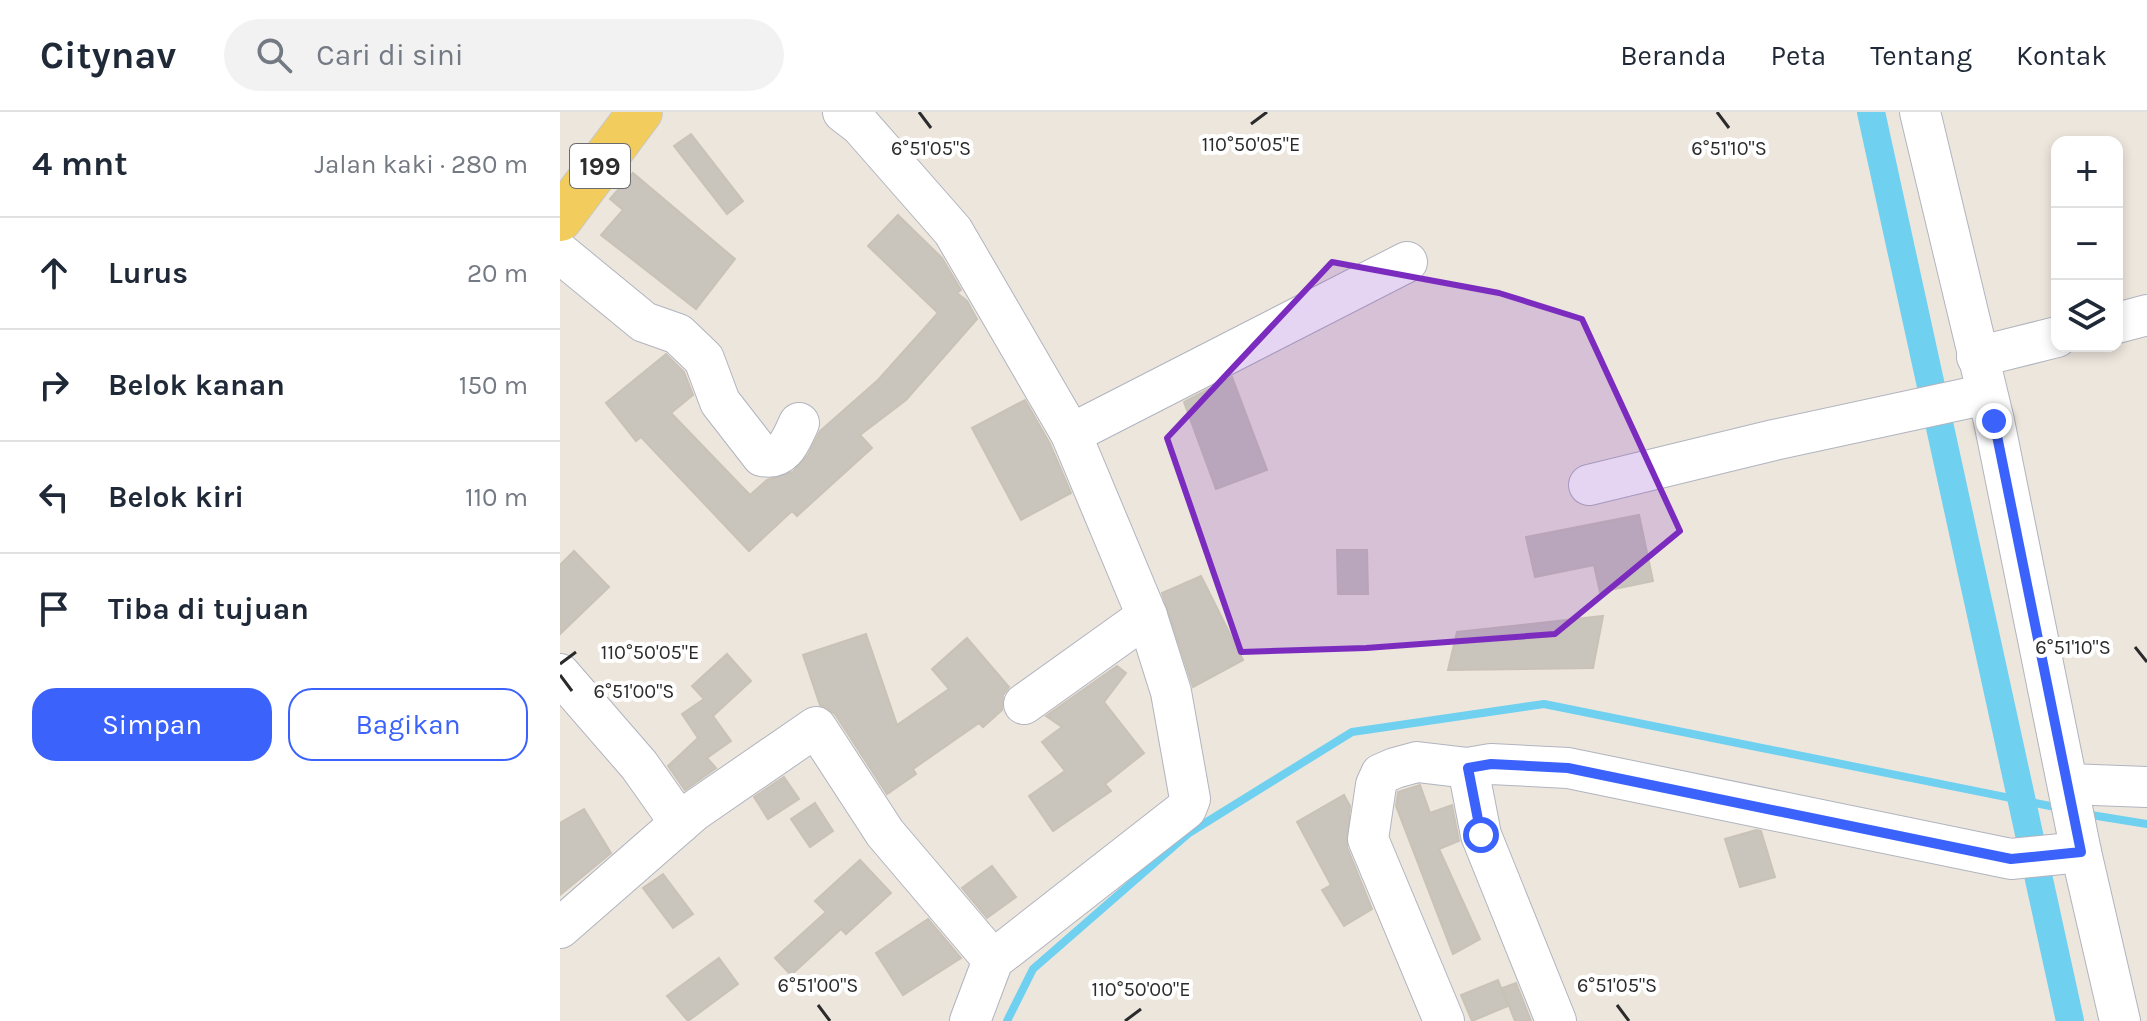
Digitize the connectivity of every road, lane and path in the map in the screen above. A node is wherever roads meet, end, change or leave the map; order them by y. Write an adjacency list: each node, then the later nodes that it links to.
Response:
1 (640, 112): 4 (main road, 199)
2 (843, 112): 13 (street)
3 (1920, 112): 10 (street)
4 (567, 194)
5 (560, 253): 12 (street)
6 (1407, 262): 13 (street)
7 (2147, 315): 8 (street)
8 (2123, 321)
9 (2051, 338): 10 (street)
10 (1977, 357): 11 (street)
11 (1974, 396): 14 (street); 21 (street)
12 (799, 423)
13 (1071, 434): 15 (street)
14 (1589, 485)
15 (1147, 616): 17 (street); 23 (street)
16 (560, 674): 20 (street)
17 (1024, 704)
18 (1468, 768): 21 (street); 25 (street); 26 (street)
19 (2147, 787): 21 (street)
20 (680, 823): 22 (street); 23 (street)
21 (2071, 824): 27 (street)
22 (560, 928)
23 (993, 960): 24 (street)
24 (970, 1021)
25 (1444, 1021)
26 (1556, 1021)
27 (2120, 1021)

